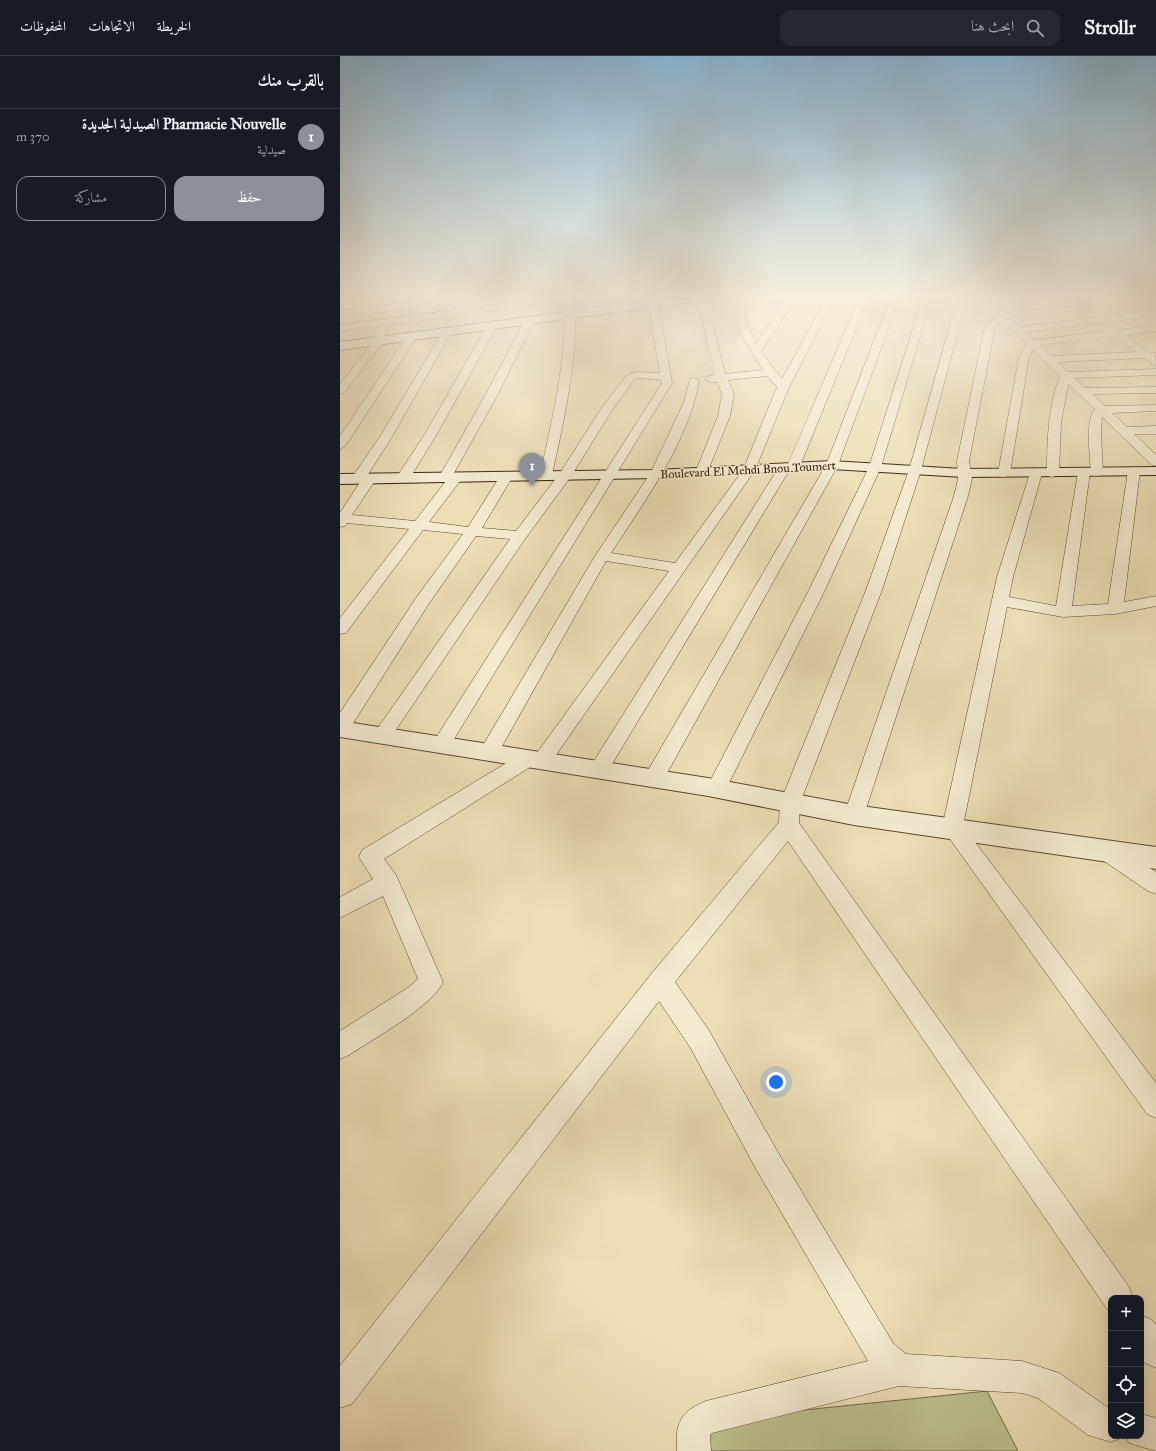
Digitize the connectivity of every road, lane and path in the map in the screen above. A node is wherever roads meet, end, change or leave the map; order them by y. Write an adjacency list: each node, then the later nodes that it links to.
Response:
1 (362, 362): 26 (street)
2 (395, 362): 32 (street)
3 (429, 362): 55 (street)
4 (472, 362): 53 (street)
5 (508, 362): 52 (street)
6 (566, 362): 49 (street)
7 (663, 362): 22 (street)
8 (716, 362): 21 (street)
9 (763, 362): 19 (street)
10 (784, 362): 24 (street)
11 (836, 362): 35 (street)
12 (871, 362): 34 (street)
13 (908, 362): 36 (street)
14 (946, 362): 38 (street)
15 (982, 362): 43 (street)
16 (1023, 362): 44 (street)
17 (1052, 362): 20 (street)
18 (1156, 372): 20 (street)
19 (768, 373): 21 (street); 24 (street)
20 (1066, 375): 27 (street); 46 (street)
21 (721, 378): 23 (street); 41 (street)
22 (666, 380): 23 (street); 47 (street); 50 (street)
23 (694, 381): 48 (street)
24 (783, 387): 37 (street)
25 (1156, 390): 27 (street)
26 (340, 391)
27 (1082, 391): 29 (street)
28 (1156, 408): 29 (street)
29 (1101, 410): 31 (street); 42 (street)
30 (1156, 430): 31 (street)
31 (1124, 431): 33 (street)
32 (340, 445)
33 (1156, 462)
34 (832, 465): 35 (street, Boulevard El Mehdi Bnou Toumert); 36 (street, Boulevard El Mehdi Bnou Toumert); 73 (street)
35 (789, 467): 37 (street, Boulevard El Mehdi Bnou Toumert); 72 (street)
36 (875, 467): 38 (street, Boulevard El Mehdi Bnou Toumert); 74 (street)
37 (749, 470): 41 (street, Boulevard El Mehdi Bnou Toumert); 61 (street)
38 (915, 470): 43 (street, Boulevard El Mehdi Bnou Toumert); 75 (street)
39 (1134, 471): 40 (street, Boulevard El Mehdi Bnou Toumert); 42 (street, Boulevard El Mehdi Bnou Toumert); 64 (street)
40 (1156, 471)
41 (701, 472): 48 (street, Boulevard El Mehdi Bnou Toumert)
42 (1091, 472): 46 (street, Boulevard El Mehdi Bnou Toumert); 65 (street)
43 (963, 473): 44 (street, Boulevard El Mehdi Bnou Toumert); 76 (street)
44 (1004, 473): 45 (street, Boulevard El Mehdi Bnou Toumert)
45 (1036, 473): 46 (street, Boulevard El Mehdi Bnou Toumert); 62 (street)
46 (1053, 473)
47 (610, 474): 48 (street, Boulevard El Mehdi Bnou Toumert); 50 (street, Boulevard El Mehdi Bnou Toumert); 69 (street)
48 (656, 474): 60 (street)
49 (546, 475): 50 (street, Boulevard El Mehdi Bnou Toumert); 51 (street, Boulevard El Mehdi Bnou Toumert)
50 (566, 475): 59 (street)
51 (507, 476): 52 (street, Boulevard El Mehdi Bnou Toumert); 58 (street)
52 (451, 477): 53 (street, Boulevard El Mehdi Bnou Toumert); 57 (street)
53 (403, 478): 55 (street, Boulevard El Mehdi Bnou Toumert)
54 (340, 479): 55 (street, Boulevard El Mehdi Bnou Toumert)
55 (364, 479): 56 (street)
56 (342, 521): 57 (street)
57 (418, 526): 58 (street); 66 (street)
58 (472, 532): 59 (street); 67 (street)
59 (520, 536): 68 (street)
60 (602, 556): 61 (street); 70 (street)
61 (679, 568): 71 (street)
62 (1001, 601): 65 (street); 77 (street)
63 (1156, 601): 64 (street)
64 (1115, 609): 65 (street)
65 (1063, 612)
66 (340, 629)
67 (340, 729): 68 (street)
68 (382, 736): 69 (street)
69 (441, 744): 70 (street)
70 (489, 752): 71 (street)
71 (536, 759): 72 (street); 80 (street)
72 (599, 769): 73 (street)
73 (654, 778): 74 (street)
74 (716, 789): 75 (street)
75 (789, 814): 76 (street); 83 (street); 86 (street)
76 (854, 815): 77 (street)
77 (952, 828): 78 (street); 85 (street)
78 (1108, 853): 79 (street); 81 (street)
79 (1156, 858)
80 (388, 882): 82 (street); 84 (street)
81 (1156, 884)
82 (340, 908)
83 (660, 981): 89 (street); 90 (street)
84 (340, 1046)
85 (1155, 1101)
86 (1116, 1295)
87 (1144, 1335): 88 (street)
88 (1156, 1352)
89 (899, 1370): 91 (street); 94 (street)
90 (340, 1392)
91 (1108, 1424)
92 (1144, 1433): 93 (street)
93 (1156, 1435)
94 (694, 1451)

